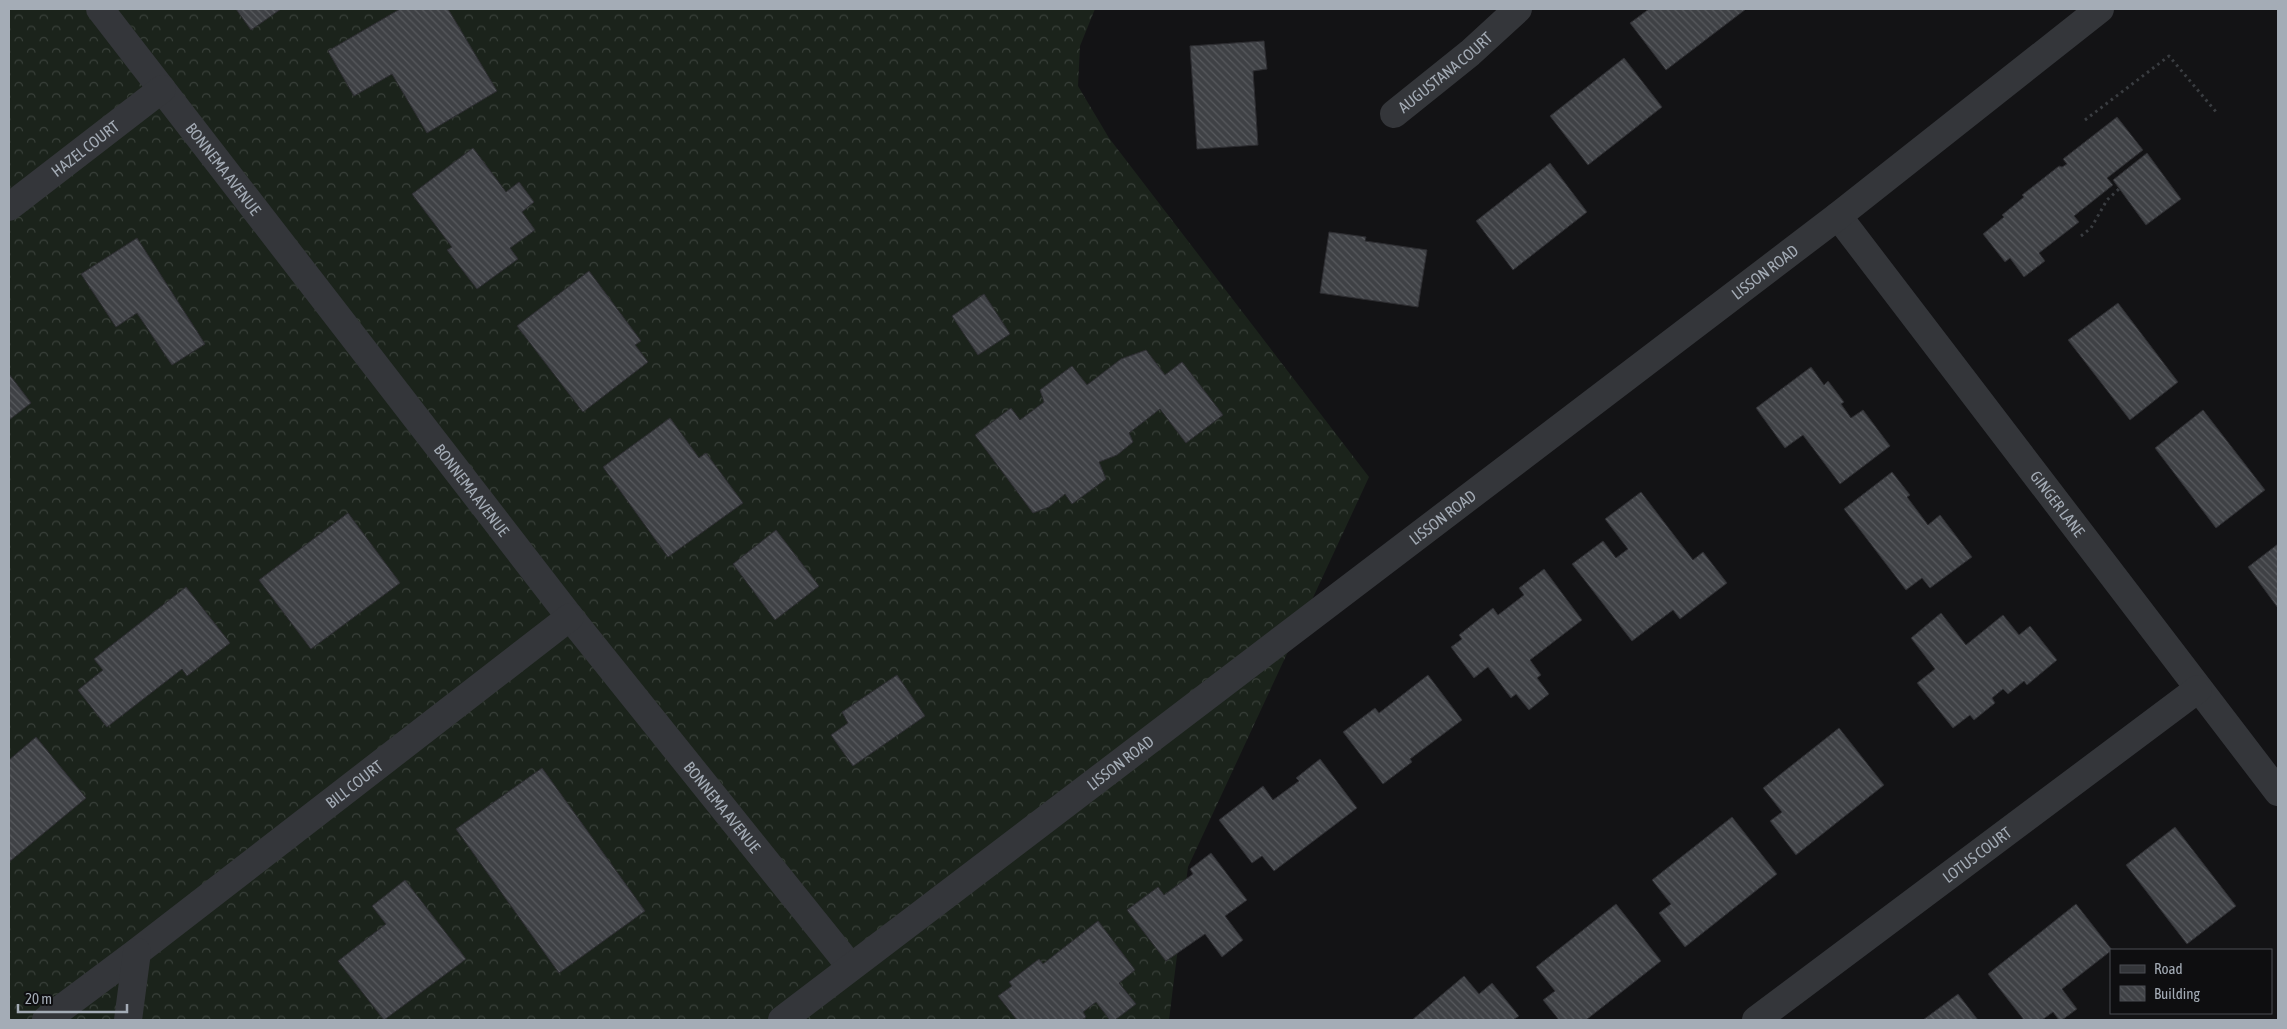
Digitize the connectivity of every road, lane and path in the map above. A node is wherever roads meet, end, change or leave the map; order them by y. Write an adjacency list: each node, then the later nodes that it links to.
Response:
1 (100, 9): 4 (street, BONNEMA AVENUE)
2 (1518, 9): 6 (street, AUGUSTANA COURT)
3 (2100, 9): 10 (street, LISSON ROAD)
4 (162, 89): 9 (street, HAZEL COURT); 12 (street, BONNEMA AVENUE)
5 (2216, 113): 7 (path)
6 (1394, 114)
7 (2085, 120)
8 (2120, 190): 11 (path)
9 (9, 207)
10 (1838, 216): 13 (street, GINGER LANE); 16 (street, LISSON ROAD)
11 (2081, 236)
12 (570, 617): 15 (street, BILL COURT); 16 (street, BONNEMA AVENUE)
13 (2198, 689): 14 (street, GINGER LANE); 20 (street, LOTUS COURT)
14 (2278, 792)
15 (137, 952): 17 (street, BILL COURT); 18 (street)
16 (850, 966): 19 (street, LISSON ROAD)
17 (46, 1020)
18 (128, 1020)
19 (782, 1020)
20 (1756, 1020)

